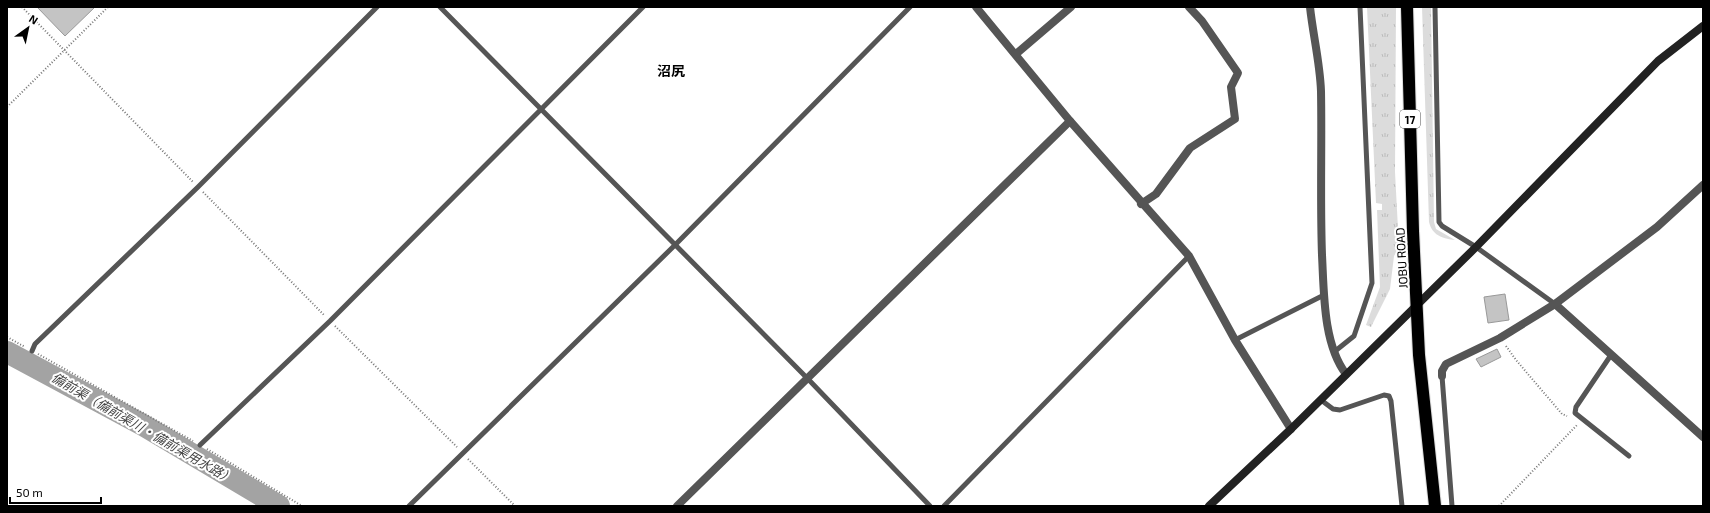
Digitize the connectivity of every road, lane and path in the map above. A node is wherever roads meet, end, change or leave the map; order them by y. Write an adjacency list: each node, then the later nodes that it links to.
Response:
1 (22, 7): 15 (path)
2 (108, 7): 15 (path)
3 (377, 7): 21 (lane)
4 (440, 7): 18 (lane)
5 (643, 7): 18 (lane)
6 (910, 7): 23 (lane)
7 (976, 7): 16 (street)
8 (1072, 7): 16 (street)
9 (1189, 7): 22 (street)
10 (1310, 7): 26 (street)
11 (1360, 7): 34 (lane)
12 (1406, 7): 28 (highway, JOBU ROAD / 17)
13 (1435, 7): 24 (lane)
14 (1703, 26): 24 (street)
15 (64, 50): 17 (path); 21 (path)
16 (1016, 54): 19 (street)
17 (7, 107)
18 (541, 109): 23 (lane); 29 (lane)
19 (1070, 121): 22 (street); 38 (street)
20 (1703, 185): 27 (street)
21 (198, 187): 29 (path); 33 (lane)
22 (1141, 204): 25 (street)
23 (675, 245): 38 (lane); 45 (lane)
24 (1476, 247): 27 (lane); 28 (street)
25 (1189, 256): 32 (street); 52 (lane)
26 (1324, 295): 32 (lane); 34 (street)
27 (1555, 304): 31 (street); 35 (street)
28 (1417, 305): 36 (street); 55 (highway, JOBU ROAD / 17)
29 (330, 321): 44 (lane); 45 (path)
30 (7, 337): 33 (path)
31 (1500, 338): 37 (street); 40 (path)
32 (1234, 340): 42 (street)
33 (32, 351): 44 (path)
34 (1334, 352): 36 (street)
35 (1611, 355): 40 (lane); 43 (street)
36 (1346, 374): 39 (street)
37 (1442, 376): 56 (lane)
38 (808, 379): 50 (street); 51 (lane)
39 (1321, 400): 42 (street); 54 (lane)
40 (1575, 413): 41 (lane)
41 (1583, 419): 46 (lane); 57 (path)
42 (1291, 429): 53 (street)
43 (1703, 437)
44 (200, 445): 47 (path)
45 (463, 454): 48 (lane); 49 (path)
46 (1629, 456)
47 (302, 506)
48 (409, 506)
49 (516, 506)
50 (677, 506)
51 (930, 506)
52 (944, 506)
53 (1209, 506)
54 (1402, 506)
55 (1436, 506)
56 (1452, 506)
57 (1499, 506)

